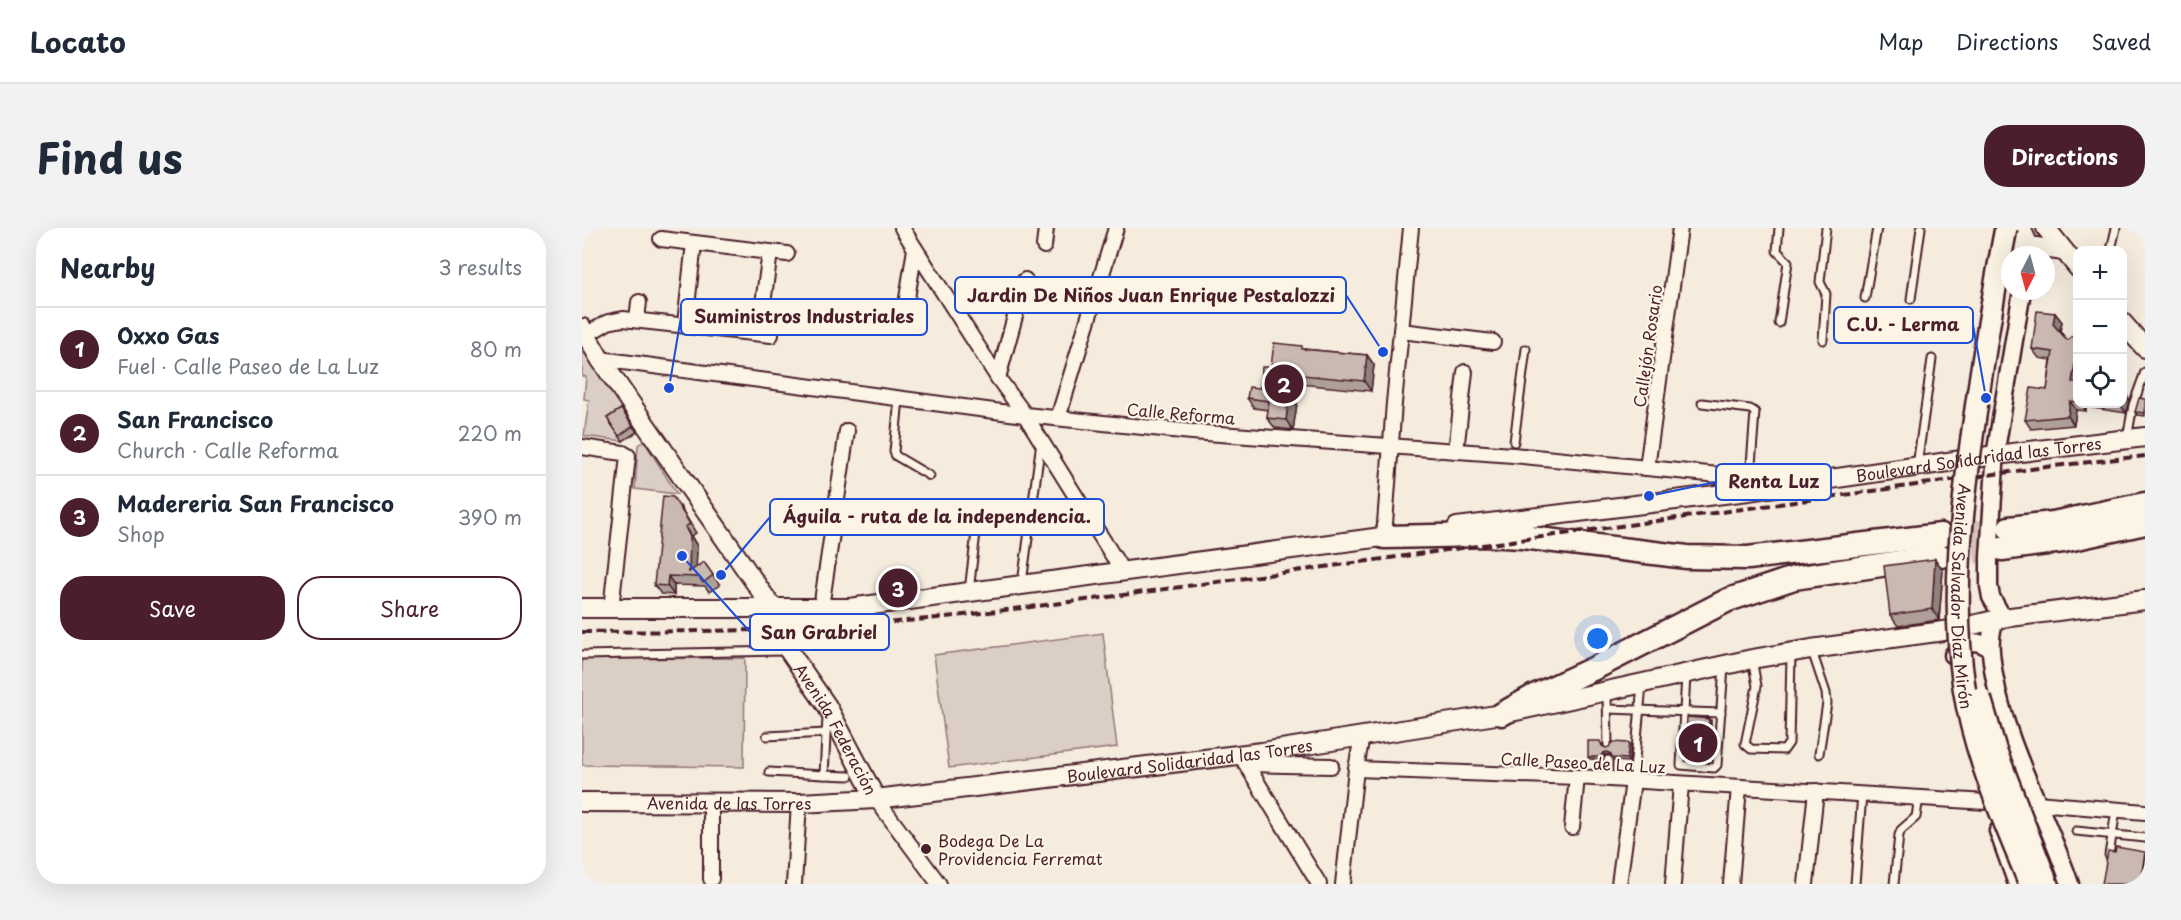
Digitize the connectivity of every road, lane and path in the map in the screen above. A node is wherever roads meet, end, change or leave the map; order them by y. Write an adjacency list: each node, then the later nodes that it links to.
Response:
1 (902, 228): 20 (street)
2 (1046, 228): 17 (street)
3 (1116, 228): 51 (street)
4 (1411, 228): 38 (street)
5 (1680, 228): 62 (street, Callejón Rosario)
6 (1779, 228): 34 (lane)
7 (1826, 228): 39 (lane)
8 (1877, 228): 27 (lane)
9 (1921, 228): 28 (lane)
10 (1996, 228): 60 (street, Avenida Salvador Díaz Mirón)
11 (2006, 228): 140 (main road, Avenida Salvador Díaz Mirón, bridge)
12 (2018, 228): 18 (main road)
13 (2046, 228): 22 (main road)
14 (2116, 228): 19 (lane)
15 (661, 239): 16 (street)
16 (694, 243): 23 (street); 35 (street)
17 (1044, 246)
18 (2022, 246)
19 (2112, 246)
20 (915, 249): 33 (street); 47 (street)
21 (2055, 251): 22 (main road)
22 (2064, 251): 25 (main road)
23 (770, 252): 24 (street); 35 (street)
24 (787, 254)
25 (2073, 262)
26 (1025, 280): 47 (street)
27 (1865, 298)
28 (1911, 299)
29 (2006, 300): 141 (main road, Avenida Salvador Díaz Mirón, bridge)
30 (2021, 300): 59 (street, Avenida Salvador Díaz Mirón)
31 (639, 302): 32 (street)
32 (637, 319): 35 (street); 37 (street)
33 (903, 323)
34 (1779, 323)
35 (685, 324)
36 (2127, 328): 41 (main road)
37 (584, 331): 44 (main road, Avenida Federación)
38 (1401, 331): 40 (street); 55 (street)
39 (1823, 340)
40 (1493, 342)
41 (2145, 348)
42 (1526, 349): 57 (lane)
43 (1932, 358): 61 (lane)
44 (600, 359): 48 (street, Calle Reforma); 74 (main road, Avenida Federación)
45 (1465, 372): 58 (street)
46 (2145, 372): 53 (lane)
47 (998, 378): 50 (street)
48 (899, 398): 50 (street, Calle Reforma); 63 (lane)
49 (1702, 403): 64 (lane)
50 (1025, 415): 51 (street, Calle Reforma); 54 (street)
51 (1058, 418): 55 (street, Calle Reforma)
52 (847, 431): 75 (street)
53 (2136, 438): 59 (main road, Boulevard Solidaridad las Torres)
54 (1041, 441): 69 (street); 70 (lane)
55 (1390, 445): 58 (street, Calle Reforma); 68 (street)
56 (582, 447): 76 (street)
57 (1514, 449): 58 (street, Calle Reforma); 62 (street, Calle Reforma)
58 (1456, 451)
59 (1996, 455): 60 (main road, Boulevard Solidaridad las Torres); 77 (street, Avenida Salvador Díaz Mirón)
60 (1962, 461): 61 (main road, Boulevard Solidaridad las Torres); 78 (street, Avenida Salvador Díaz Mirón)
61 (1917, 467): 64 (main road, Boulevard Solidaridad las Torres)
62 (1647, 468): 64 (street, Calle Reforma)
63 (930, 476)
64 (1749, 485): 68 (main road, Boulevard Solidaridad las Torres)
65 (2145, 504): 67 (highway)
66 (978, 516): 71 (lane)
67 (2145, 523)
68 (1384, 537): 69 (main road, Boulevard Solidaridad las Torres); 94 (highway, Boulevard Solidaridad las Torres)
69 (1123, 572): 70 (main road, Boulevard Solidaridad las Torres)
70 (1022, 585): 71 (main road, Boulevard Solidaridad las Torres)
71 (969, 592): 75 (main road, Boulevard Solidaridad las Torres)
72 (2145, 600): 77 (main road, Boulevard Solidaridad las Torres)
73 (582, 608): 76 (main road)
74 (772, 608): 75 (main road); 76 (main road); 81 (main road, Avenida Federación)
75 (821, 608)
76 (611, 609)
77 (1999, 619): 78 (main road, Boulevard Solidaridad las Torres); 80 (street, Avenida Salvador Díaz Mirón)
78 (1951, 630): 79 (main road, Boulevard Solidaridad las Torres); 84 (street, Avenida Salvador Díaz Mirón)
79 (1811, 649): 82 (main road, Boulevard Solidaridad las Torres); 99 (lane)
80 (1990, 649): 84 (street); 120 (street, Avenida Salvador Díaz Mirón)
81 (789, 651): 83 (lane); 90 (main road, Avenida Federación)
82 (1791, 652): 85 (main road, Boulevard Solidaridad las Torres); 85 (lane)
83 (582, 656)
84 (1952, 656): 118 (street, Avenida Salvador Díaz Mirón)
85 (1752, 659): 86 (main road, Boulevard Solidaridad las Torres)
86 (1724, 666): 87 (main road, Boulevard Solidaridad las Torres); 93 (lane)
87 (1686, 675): 88 (main road, Boulevard Solidaridad las Torres); 92 (lane)
88 (1642, 685): 89 (main road, Boulevard Solidaridad las Torres); 91 (lane)
89 (1607, 700): 91 (lane); 94 (main road, Boulevard Solidaridad las Torres); 98 (lane)
90 (827, 706): 95 (lane); 115 (main road, Avenida Federación)
91 (1639, 710): 92 (lane); 109 (lane)
92 (1685, 711): 93 (lane); 93 (lane)
93 (1721, 713)
94 (1502, 714): 97 (main road, Boulevard Solidaridad las Torres)
95 (826, 733): 96 (lane); 105 (lane)
96 (767, 736)
97 (1362, 736): 100 (main road, Boulevard Solidaridad las Torres); 103 (street)
98 (1608, 745)
99 (1819, 754)
100 (1243, 759): 102 (street); 115 (main road, Boulevard Solidaridad las Torres); 131 (street)
101 (1608, 760): 108 (lane)
102 (1331, 766)
103 (1356, 769): 107 (street, Calle Paseo de La Luz); 132 (street)
104 (769, 772): 105 (lane)
105 (824, 775): 106 (lane)
106 (849, 776)
107 (1578, 777): 108 (street, Calle Paseo de La Luz); 123 (street)
108 (1608, 779): 109 (street, Calle Paseo de La Luz)
109 (1633, 781): 110 (street, Calle Paseo de La Luz); 133 (street)
110 (1681, 784): 111 (street, Calle Paseo de La Luz); 134 (street)
111 (1739, 787): 112 (street, Calle Paseo de La Luz); 135 (street)
112 (1815, 791): 113 (street, Calle Paseo de La Luz); 136 (street)
113 (1862, 794): 114 (street, Calle Paseo de La Luz); 137 (lane)
114 (1919, 797): 118 (street, Calle Paseo de La Luz); 138 (lane)
115 (876, 799): 119 (main road, Avenida de las Torres); 130 (street, Avenida Federación)
116 (582, 802): 117 (main road, Avenida de las Torres)
117 (711, 802): 119 (main road, Avenida de las Torres); 128 (street)
118 (1987, 802): 139 (street, Avenida Salvador Díaz Mirón)
119 (799, 803): 129 (street)
120 (2037, 803): 121 (street); 142 (street, Avenida Salvador Díaz Mirón)
121 (2116, 810): 122 (street); 125 (lane)
122 (2145, 812)
123 (1572, 827)
124 (2076, 831): 125 (lane)
125 (2112, 834): 126 (lane); 127 (lane)
126 (2145, 838)
127 (2109, 855)
128 (711, 879)
129 (794, 884)
130 (939, 884)
131 (1319, 884)
132 (1343, 884)
133 (1619, 884)
134 (1673, 884)
135 (1731, 884)
136 (1806, 884)
137 (1855, 884)
138 (1894, 884)
139 (2017, 884)
140 (2030, 884)
141 (2047, 884)
142 (2070, 884)

